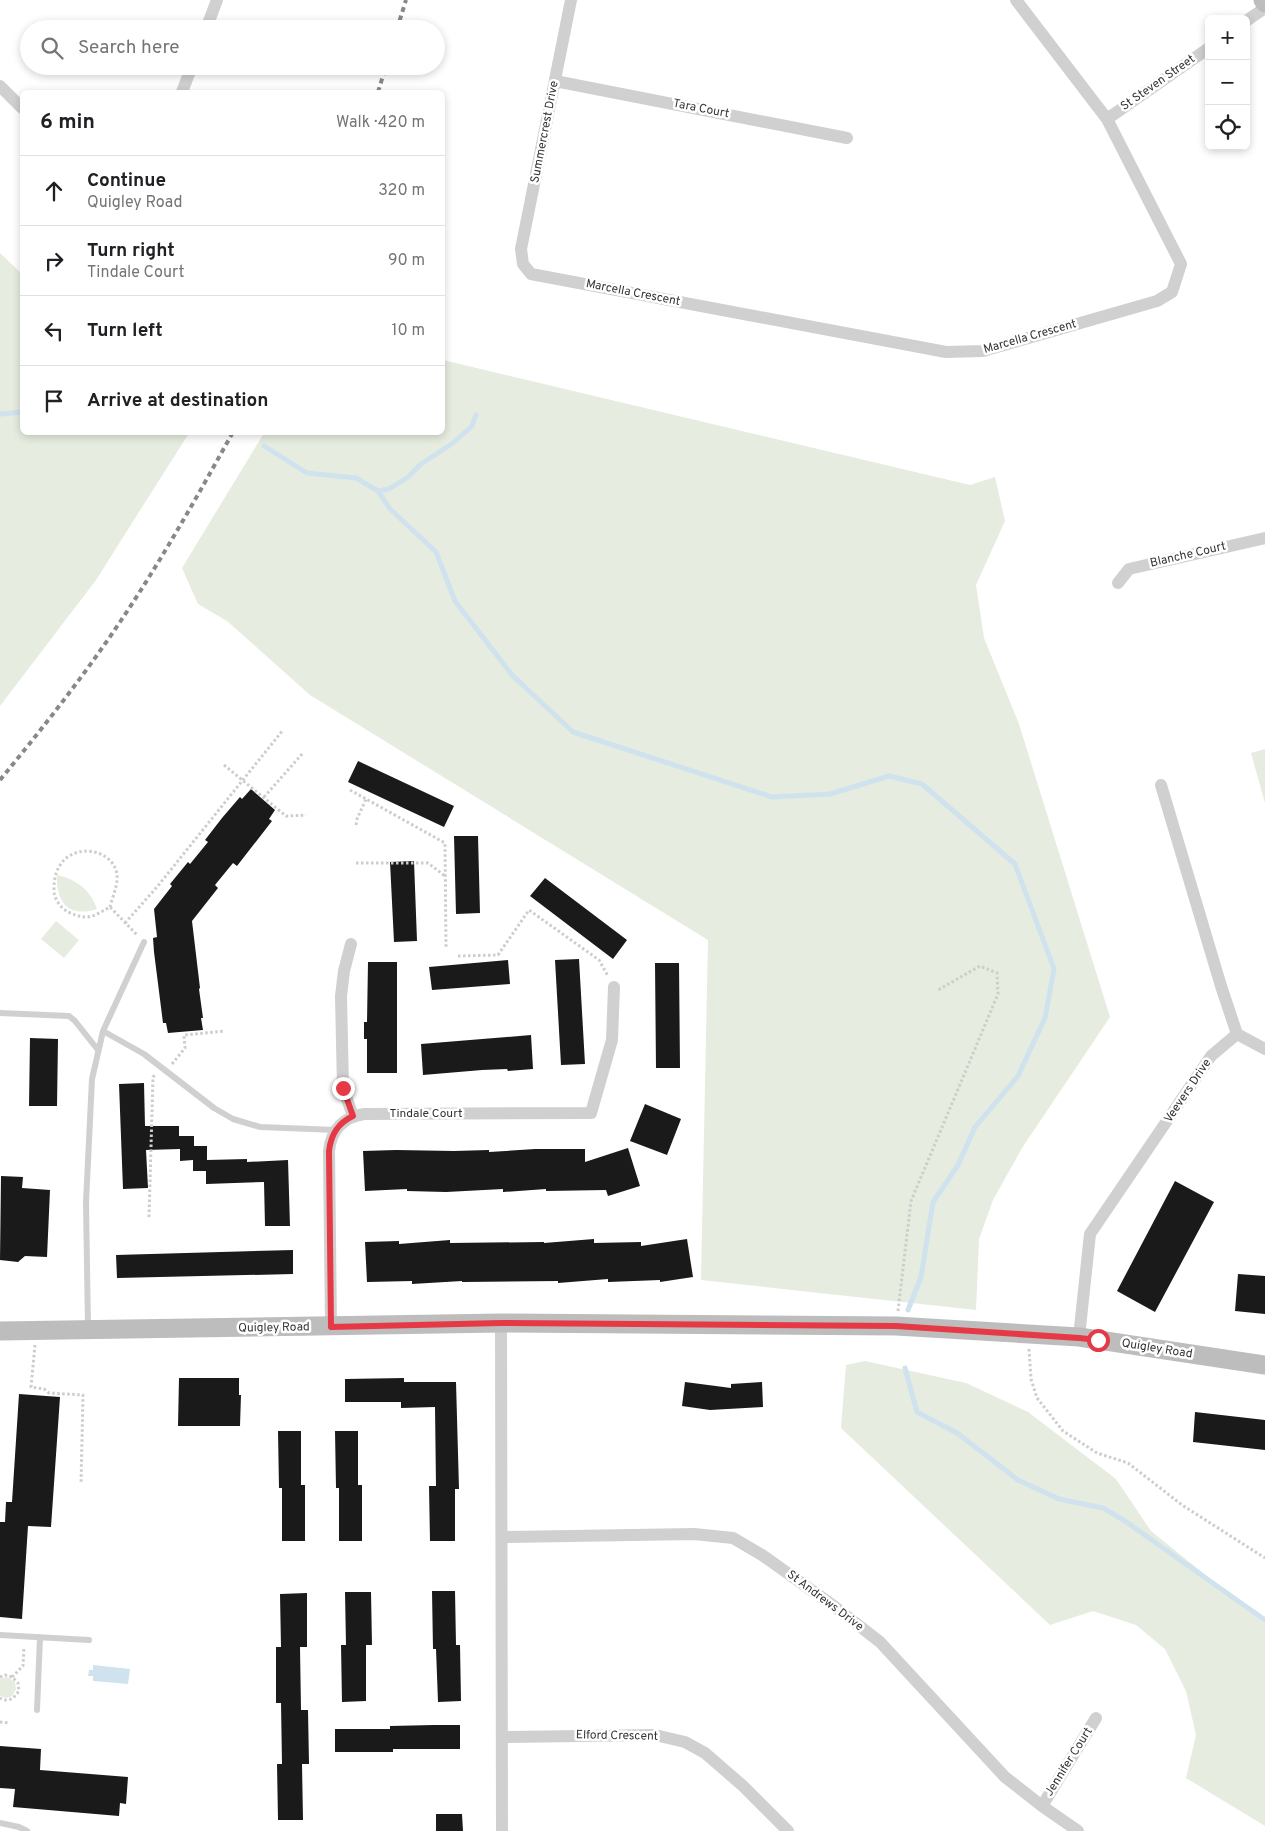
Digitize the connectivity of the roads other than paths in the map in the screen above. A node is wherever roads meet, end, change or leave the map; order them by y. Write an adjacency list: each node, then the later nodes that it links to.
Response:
1 (217, 0): 8 (street)
2 (571, 0): 11 (street, Summercrest Drive)
3 (1016, 0): 15 (street, Marcella Crescent)
4 (1263, 0): 5 (street)
5 (1265, 3)
6 (1265, 8): 7 (street)
7 (1250, 18)
8 (209, 20)
9 (1205, 51): 15 (street, St Steven Street)
10 (189, 75): 13 (street)
11 (555, 81): 16 (street, Tara Court); 17 (street, Summercrest Drive)
12 (0, 86): 14 (street)
13 (183, 90)
14 (20, 106)
15 (1107, 119): 17 (street, Marcella Crescent)
16 (847, 138)
17 (523, 264)
18 (1265, 538): 19 (street, Blanche Court)
19 (1118, 583)
20 (1162, 785): 26 (street)
21 (144, 942): 25 (lane)
22 (351, 944): 29 (street)
23 (614, 987): 29 (street, Tindale Court)
24 (0, 1013): 28 (lane)
25 (103, 1031): 28 (lane); 30 (lane)
26 (1237, 1034): 27 (street); 35 (street, Veevers Drive)
27 (1265, 1049)
28 (98, 1050): 33 (lane)
29 (353, 1116): 30 (street)
30 (336, 1130): 32 (street)
31 (501, 1323): 32 (street, Quigley Road); 35 (street, Quigley Road); 37 (street)
32 (331, 1327): 33 (street, Quigley Road)
33 (88, 1330): 34 (street, Quigley Road)
34 (0, 1331)
35 (1079, 1338): 36 (street, Quigley Road)
36 (1265, 1365)
37 (502, 1537): 43 (street); 44 (street, St Andrews Drive)
38 (0, 1635): 39 (lane)
39 (40, 1637): 40 (lane); 41 (lane)
40 (89, 1640)
41 (37, 1710)
42 (1096, 1718): 44 (street, Jennifer Court)
43 (502, 1737): 47 (street); 48 (street, Elford Crescent)
44 (1042, 1806): 49 (street, St Andrews Drive)
45 (0, 1823): 46 (lane)
46 (27, 1831)
47 (502, 1831)
48 (788, 1831)
49 (1078, 1831)

